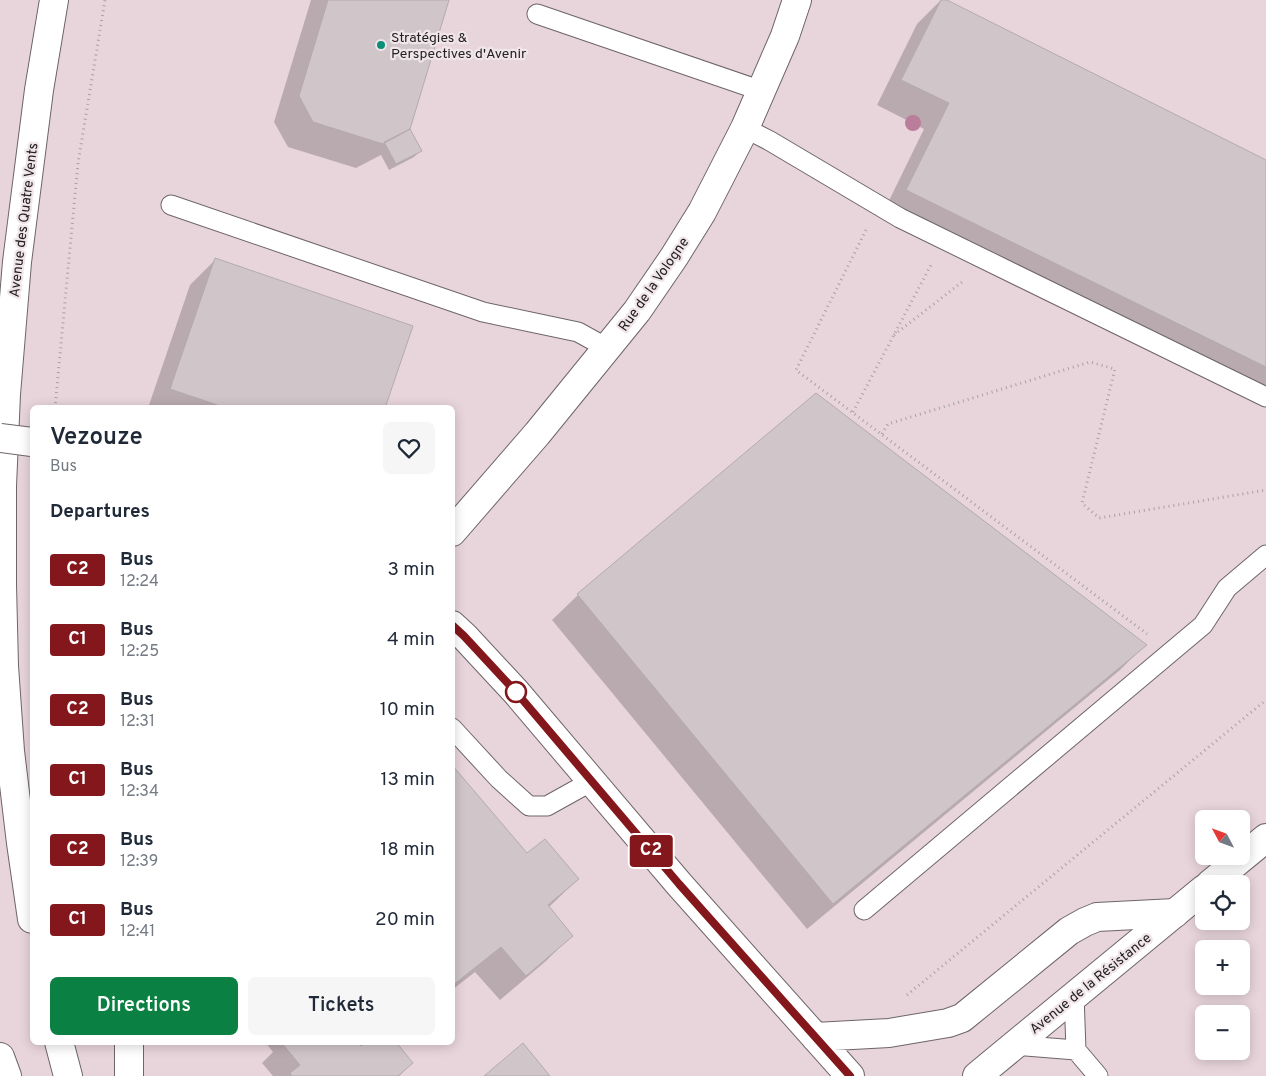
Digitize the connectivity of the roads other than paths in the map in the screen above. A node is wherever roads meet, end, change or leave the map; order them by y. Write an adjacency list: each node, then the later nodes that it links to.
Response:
1 (54, 0): 19 (street, Avenue des Quatre Vents)
2 (797, 0): 4 (street, Rue de la Vologne)
3 (537, 14): 4 (lane)
4 (762, 91): 5 (street, Rue de la Vologne)
5 (745, 128): 7 (street, Rue de la Vologne); 8 (lane)
6 (171, 205): 7 (lane)
7 (607, 348): 11 (street, Rue de la Vologne)
8 (1266, 397)
9 (0, 438): 10 (street, bridge)
10 (30, 442)
11 (455, 529)
12 (1266, 555): 20 (lane)
13 (455, 628): 15 (street)
14 (455, 731): 15 (lane)
15 (592, 781): 23 (street)
16 (1266, 838): 17 (street)
17 (1221, 875)
18 (1195, 896): 21 (street, Avenue de la Résistance)
19 (30, 906)
20 (864, 910)
21 (1175, 913): 22 (street, Avenue de la Résistance); 23 (street)
22 (1074, 995): 26 (street, Avenue de la Résistance); 27 (lane)
23 (815, 1037): 32 (street)
24 (60, 1045): 30 (street)
25 (129, 1045): 31 (street)
26 (1014, 1046): 27 (lane); 33 (street, Avenue de la Résistance)
27 (1076, 1050): 34 (lane)
28 (0, 1057): 29 (street)
29 (7, 1076)
30 (68, 1076)
31 (129, 1076)
32 (850, 1076)
33 (977, 1076)
34 (1098, 1076)

